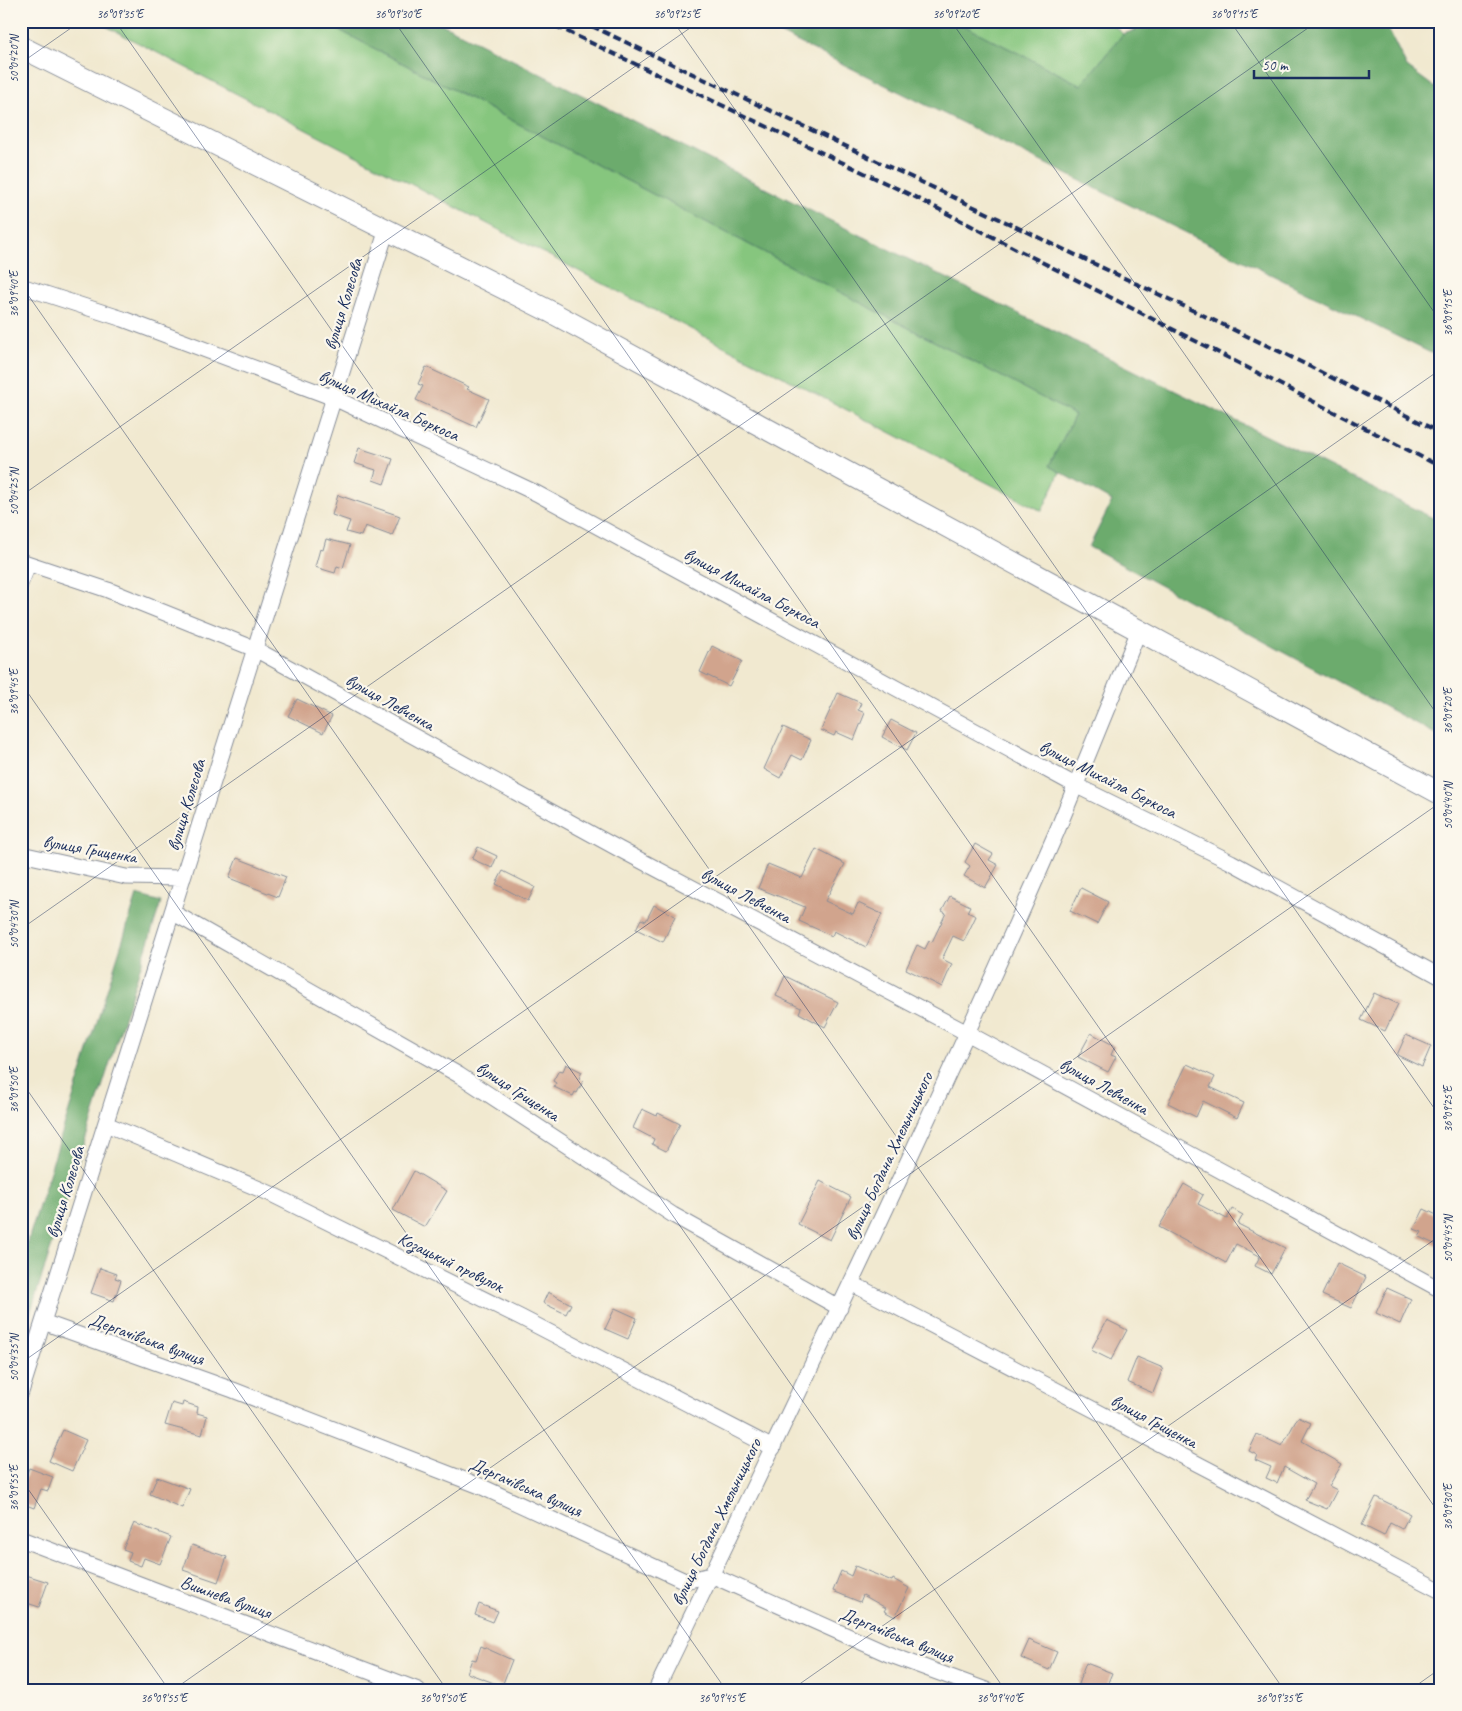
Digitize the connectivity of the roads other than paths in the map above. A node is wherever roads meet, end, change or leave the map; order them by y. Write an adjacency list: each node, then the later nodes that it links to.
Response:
1 (21, 47): 2 (main road)
2 (387, 229): 4 (street, вулиця Колесова); 7 (main road)
3 (21, 286): 4 (street, вулиця Михайла Беркоса)
4 (334, 398): 8 (street, вулиця Колесова); 9 (street, вулиця Михайла Беркоса)
5 (26, 563): 6 (lane); 8 (street, вулиця Левченка)
6 (23, 587)
7 (1139, 630): 9 (street, вулиця Богдана Хмельницького); 10 (main road)
8 (255, 649): 12 (street, вулиця Колесова); 15 (street, вулиця Левченка)
9 (1075, 785): 14 (street, вулиця Михайла Беркоса); 15 (street, вулиця Богдана Хмельницького)
10 (1441, 794)
11 (21, 854): 12 (street, вулиця Гриценка)
12 (183, 878): 13 (street, вулиця Колесова)
13 (172, 912): 16 (street, вулиця Колесова); 19 (street, вулиця Гриценка)
14 (1441, 977)
15 (967, 1033): 17 (street, вулиця Богдана Хмельницького); 18 (street, вулиця Левченка)
16 (106, 1124): 20 (street, вулиця Колесова); 22 (street, Козацький провулок)
17 (850, 1283): 19 (street, вулиця Богдана Хмельницького); 25 (street, вулиця Гриценка)
18 (1441, 1290)
19 (840, 1308): 22 (street, вулиця Богдана Хмельницького)
20 (43, 1322): 21 (street, вулиця Колесова); 24 (street, Дергачівська вулиця)
21 (21, 1392)
22 (773, 1448): 24 (street, вулиця Богдана Хмельницького)
23 (21, 1539): 26 (street, Вишнева вулиця)
24 (711, 1575): 27 (street, вулиця Богдана Хмельницького); 28 (street, Дергачівська вулиця)
25 (1441, 1591)
26 (418, 1690)
27 (656, 1690)
28 (986, 1690)

